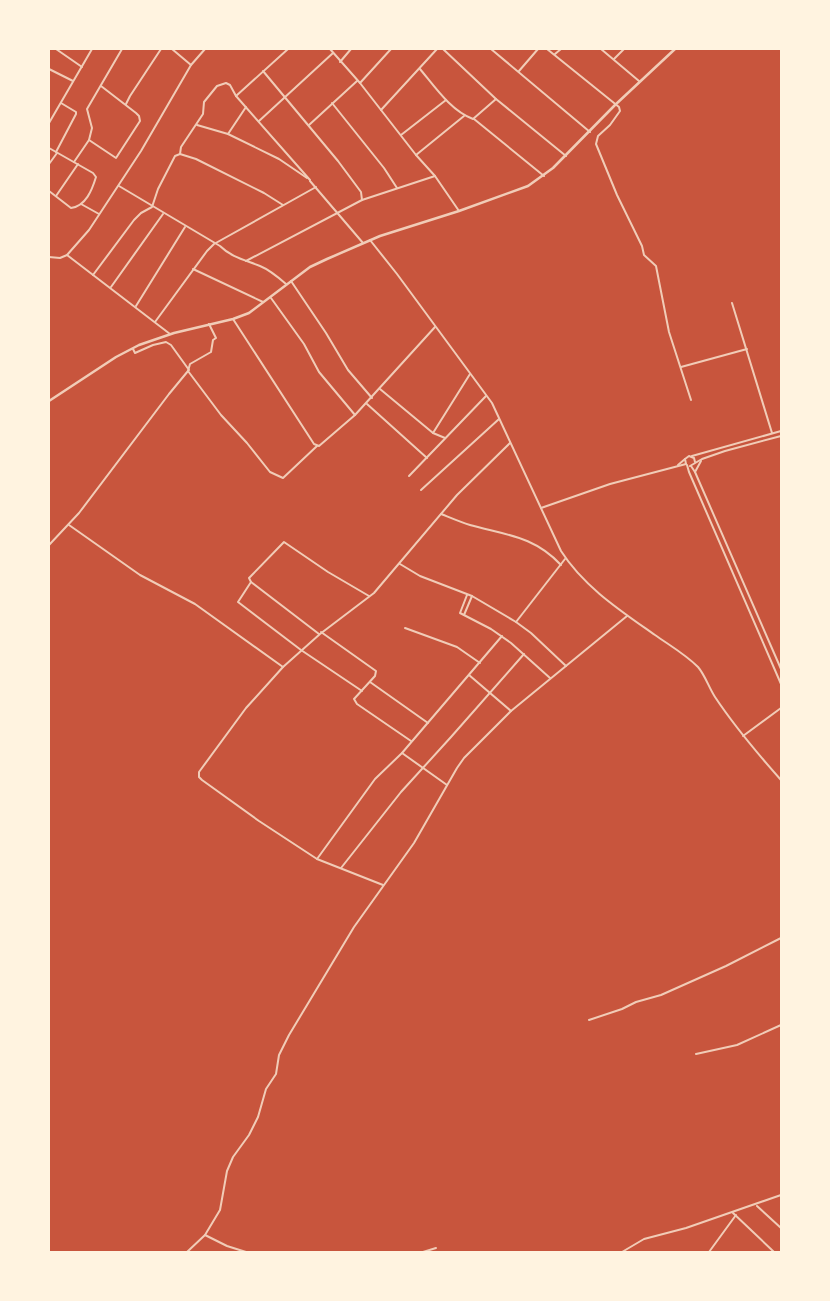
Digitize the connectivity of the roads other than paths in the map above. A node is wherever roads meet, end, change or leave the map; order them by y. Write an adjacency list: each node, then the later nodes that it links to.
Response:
1 (56, 49): 25 (street)
2 (92, 49): 25 (street)
3 (122, 49): 34 (street)
4 (161, 49): 41 (street)
5 (172, 49): 24 (street)
6 (205, 49): 24 (street)
7 (288, 49): 28 (street)
8 (330, 49): 20 (street)
9 (351, 49): 23 (street)
10 (391, 49): 33 (street)
11 (438, 49): 26 (street)
12 (443, 49): 37 (street)
13 (491, 49): 29 (street)
14 (538, 49): 29 (street)
15 (547, 49): 21 (street)
16 (560, 49): 21 (street)
17 (601, 49): 22 (street)
18 (624, 49): 22 (street)
19 (675, 49): 32 (street)
20 (333, 53): 23 (street); 36 (street)
21 (555, 55): 42 (street)
22 (614, 59): 32 (street)
23 (340, 62): 30 (street)
24 (190, 65): 66 (street)
25 (82, 67): 31 (street)
26 (420, 69): 38 (street); 44 (street)
27 (49, 70): 31 (street)
28 (263, 71): 35 (street); 36 (street)
29 (519, 71): 51 (street)
30 (357, 80): 33 (street); 40 (street)
31 (73, 81): 39 (street)
32 (640, 81): 42 (street)
33 (360, 83): 44 (street)
34 (100, 86): 41 (street); 54 (street)
35 (236, 96): 43 (street); 49 (street)
36 (286, 98): 47 (street); 50 (street)
37 (496, 98): 46 (street); 59 (street)
38 (446, 100): 45 (street); 53 (street)
39 (60, 103): 48 (street); 56 (street)
40 (332, 103): 50 (street); 68 (street)
41 (126, 104): 54 (street)
42 (615, 105): 51 (street); 102 (street)
43 (246, 107): 47 (street); 52 (street)
44 (380, 110): 53 (street)
45 (464, 116): 46 (street); 58 (street)
46 (474, 119): 64 (street)
47 (258, 121): 65 (street)
48 (49, 123)
49 (197, 125): 52 (street); 57 (street)
50 (309, 125): 71 (street)
51 (590, 132): 59 (street)
52 (228, 134): 65 (street)
53 (401, 136): 58 (street)
54 (89, 140): 60 (street)
55 (49, 148): 56 (street)
56 (57, 152): 60 (street); 61 (street)
57 (180, 154): 73 (street); 74 (street)
58 (416, 155): 63 (street)
59 (566, 156): 64 (street)
60 (74, 162): 62 (street)
61 (49, 164)
62 (78, 164): 70 (street); 72 (street)
63 (435, 176): 68 (street); 75 (street)
64 (544, 176): 75 (street)
65 (310, 180): 67 (street)
66 (118, 186): 74 (street); 76 (street)
67 (316, 187): 73 (street); 78 (street)
68 (398, 189): 71 (street)
69 (49, 191): 70 (street)
70 (56, 196): 72 (street)
71 (362, 200): 78 (street)
72 (81, 204): 76 (street)
73 (284, 205): 82 (street)
74 (152, 207): 77 (street); 87 (street)
75 (459, 211): 80 (street)
76 (100, 214): 83 (street)
77 (163, 214): 79 (street); 90 (street)
78 (338, 214): 81 (street); 85 (street)
79 (185, 227): 82 (street); 94 (street)
80 (370, 240): 81 (street); 98 (street)
81 (363, 243): 88 (street)
82 (214, 244): 85 (street); 86 (street)
83 (67, 255): 84 (street); 87 (street)
84 (49, 257)
85 (246, 261): 89 (street)
86 (193, 269): 92 (street); 96 (street)
87 (94, 275): 90 (street)
88 (291, 281): 89 (street); 107 (street)
89 (287, 284): 91 (street)
90 (110, 288): 94 (street)
91 (271, 297): 92 (street); 111 (street)
92 (265, 303): 95 (street)
93 (732, 303): 101 (street)
94 (135, 307): 96 (street)
95 (233, 319): 97 (street); 119 (street)
96 (155, 322): 99 (street)
97 (209, 324): 99 (street); 103 (street)
98 (435, 327): 104 (street); 105 (street)
99 (170, 334): 100 (street)
100 (132, 349): 103 (street); 109 (street)
101 (747, 349): 102 (street); 115 (street)
102 (681, 367): 108 (street)
103 (188, 371): 119 (street); 132 (street)
104 (470, 374): 106 (street); 114 (street)
105 (380, 388): 107 (street); 114 (street)
106 (486, 396): 112 (street); 117 (street)
107 (372, 398): 110 (street)
108 (691, 400)
109 (49, 401)
110 (367, 403): 111 (street); 121 (street)
111 (356, 415): 119 (street)
112 (499, 419): 118 (street); 129 (street)
113 (781, 431): 115 (street)
114 (434, 433): 117 (street)
115 (772, 433): 120 (street)
116 (781, 436): 123 (street)
117 (445, 438): 121 (street)
118 (510, 443): 130 (street); 131 (street)
119 (317, 446)
120 (692, 456): 122 (street); 124 (street)
121 (426, 458): 128 (street)
122 (685, 459): 125 (street); 126 (street)
123 (702, 459): 124 (street); 127 (street)
124 (695, 462): 126 (street)
125 (678, 465): 126 (street); 130 (street)
126 (688, 465): 127 (street); 156 (street)
127 (696, 472): 152 (street)
128 (409, 476)
129 (421, 490)
130 (541, 508): 134 (street)
131 (441, 514): 135 (street); 136 (street)
132 (69, 525): 133 (street); 151 (street)
133 (49, 545)
134 (566, 558): 136 (street); 142 (street)
135 (400, 564): 138 (street); 140 (street)
136 (561, 565): 143 (street)
137 (251, 582): 140 (street); 145 (street); 147 (street)
138 (467, 595): 139 (street); 141 (street)
139 (472, 596): 141 (street); 143 (street)
140 (370, 597): 145 (street)
141 (464, 615): 146 (street)
142 (627, 616): 150 (street); 162 (street)
143 (516, 622): 150 (street)
144 (405, 628): 149 (street)
145 (320, 633): 147 (street); 155 (street)
146 (502, 636): 148 (street); 149 (street)
147 (302, 650): 151 (street); 157 (street)
148 (524, 654): 154 (street); 158 (street)
149 (480, 663): 153 (street)
150 (566, 666): 154 (street)
151 (283, 667): 168 (street)
152 (781, 669)
153 (469, 675): 158 (street); 161 (street)
154 (550, 678): 160 (street)
155 (370, 682): 157 (street); 161 (street)
156 (781, 684)
157 (362, 691): 163 (street)
158 (490, 694): 160 (street); 165 (street)
159 (781, 708): 162 (street)
160 (511, 712): 167 (street)
161 (428, 723): 163 (street)
162 (743, 736): 166 (street)
163 (412, 742): 164 (street)
164 (402, 753): 165 (street); 168 (street)
165 (422, 767): 167 (street); 169 (street)
166 (781, 780)
167 (447, 785): 170 (street)
168 (317, 859): 169 (street)
169 (341, 868): 170 (street)
170 (383, 885): 179 (street)
171 (781, 938): 172 (street)
172 (589, 1020)
173 (781, 1025): 174 (street)
174 (696, 1054)
175 (781, 1195): 176 (street)
176 (756, 1205): 177 (street); 178 (street)
177 (734, 1214): 186 (street); 187 (street); 188 (street)
178 (781, 1228)
179 (205, 1235): 180 (street); 182 (street)
180 (227, 1246): 183 (street); 184 (street)
181 (436, 1248): 185 (street)
182 (187, 1252)
183 (227, 1252)
184 (246, 1252)
185 (423, 1252)
186 (622, 1252)
187 (710, 1252)
188 (774, 1252)

